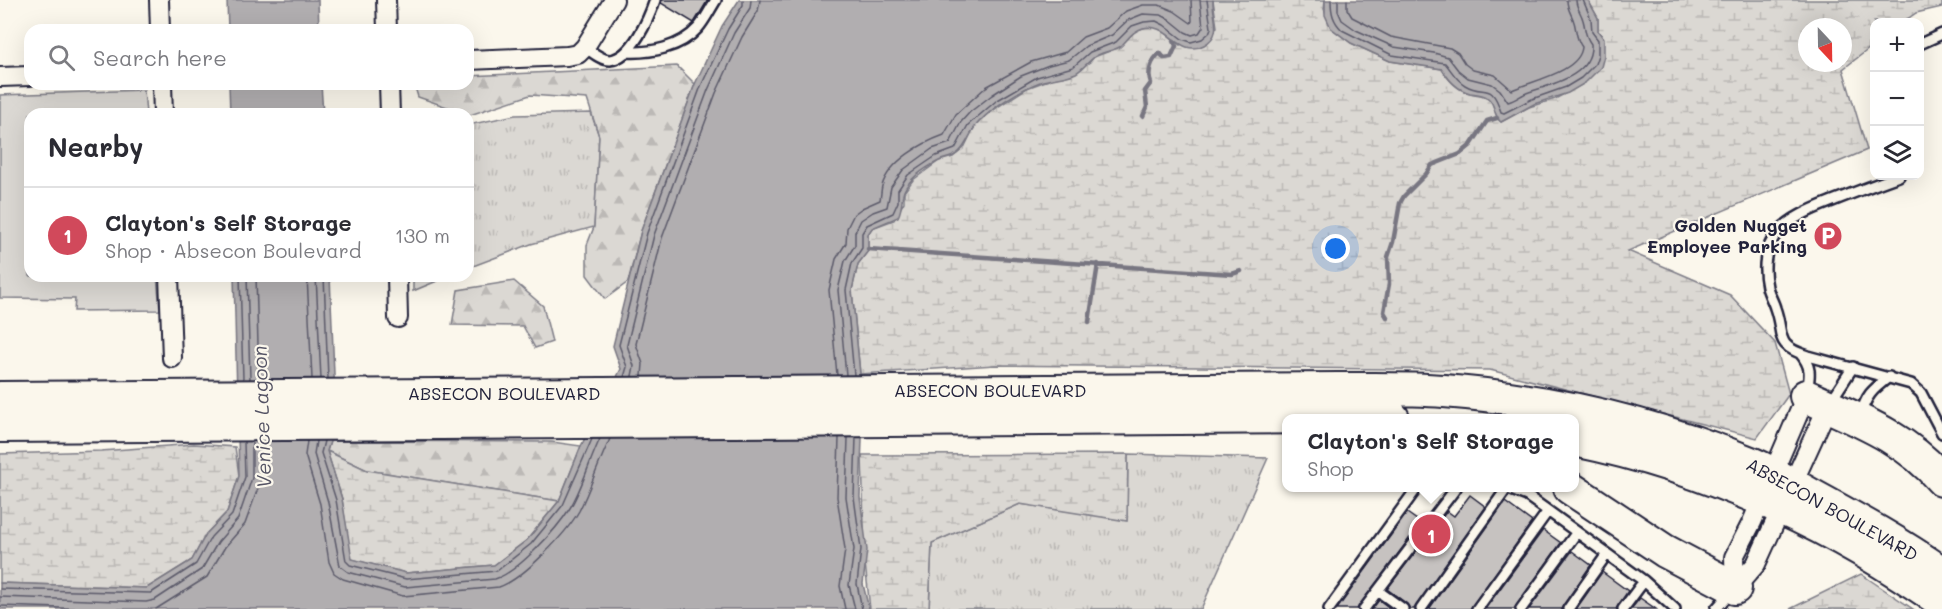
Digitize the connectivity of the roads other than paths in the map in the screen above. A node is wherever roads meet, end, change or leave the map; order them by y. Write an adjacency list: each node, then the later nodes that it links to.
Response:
1 (159, 0): 6 (street)
2 (386, 0): 7 (street)
3 (614, 0): 10 (street)
4 (655, 0): 11 (lane)
5 (716, 0): 11 (lane)
6 (160, 24)
7 (387, 24)
8 (1942, 34): 9 (lane)
9 (1924, 42)
10 (585, 47): 11 (lane); 12 (street)
11 (627, 52)
12 (474, 60)
13 (24, 76): 14 (street)
14 (0, 77)
15 (162, 90): 17 (street)
16 (389, 90): 18 (street)
17 (163, 108)
18 (390, 108)
19 (1889, 180): 23 (lane)
20 (169, 282): 24 (street)
21 (396, 282): 22 (street)
22 (398, 318)
23 (1800, 353): 25 (lane); 28 (lane)
24 (172, 358)
25 (1852, 368): 26 (lane); 28 (lane)
26 (1889, 377): 32 (lane); 34 (lane)
27 (0, 398): 30 (highway, ABSECON BOULEVARD)
28 (1817, 401): 32 (highway); 42 (street)
29 (941, 406): 30 (highway, ABSECON BOULEVARD); 31 (highway, ABSECON BOULEVARD); 42 (highway, ABSECON BOULEVARD)
30 (225, 411): 33 (highway, ABSECON BOULEVARD)
31 (1282, 415)
32 (1859, 421): 36 (highway)
33 (0, 426)
34 (1942, 433)
35 (1579, 441): 42 (highway, ABSECON BOULEVARD)
36 (1942, 480)
37 (1414, 492): 52 (lane)
38 (1453, 492): 48 (lane)
39 (1504, 492): 55 (lane)
40 (1517, 492): 43 (lane)
41 (1576, 492): 49 (highway)
42 (1776, 492): 46 (highway, ABSECON BOULEVARD); 49 (street); 50 (highway, ABSECON BOULEVARD)
43 (1548, 511): 44 (lane); 56 (lane)
44 (1577, 532): 45 (lane); 57 (lane)
45 (1607, 554): 47 (lane); 58 (lane)
46 (1942, 573)
47 (1644, 581): 51 (lane); 59 (lane)
48 (1378, 591): 53 (lane); 54 (lane)
49 (1725, 598)
50 (1942, 602)
51 (1664, 606): 60 (lane)
52 (1329, 609)
53 (1364, 609)
54 (1403, 609)
55 (1421, 609)
56 (1477, 609)
57 (1521, 609)
58 (1568, 609)
59 (1623, 609)
60 (1675, 609)

